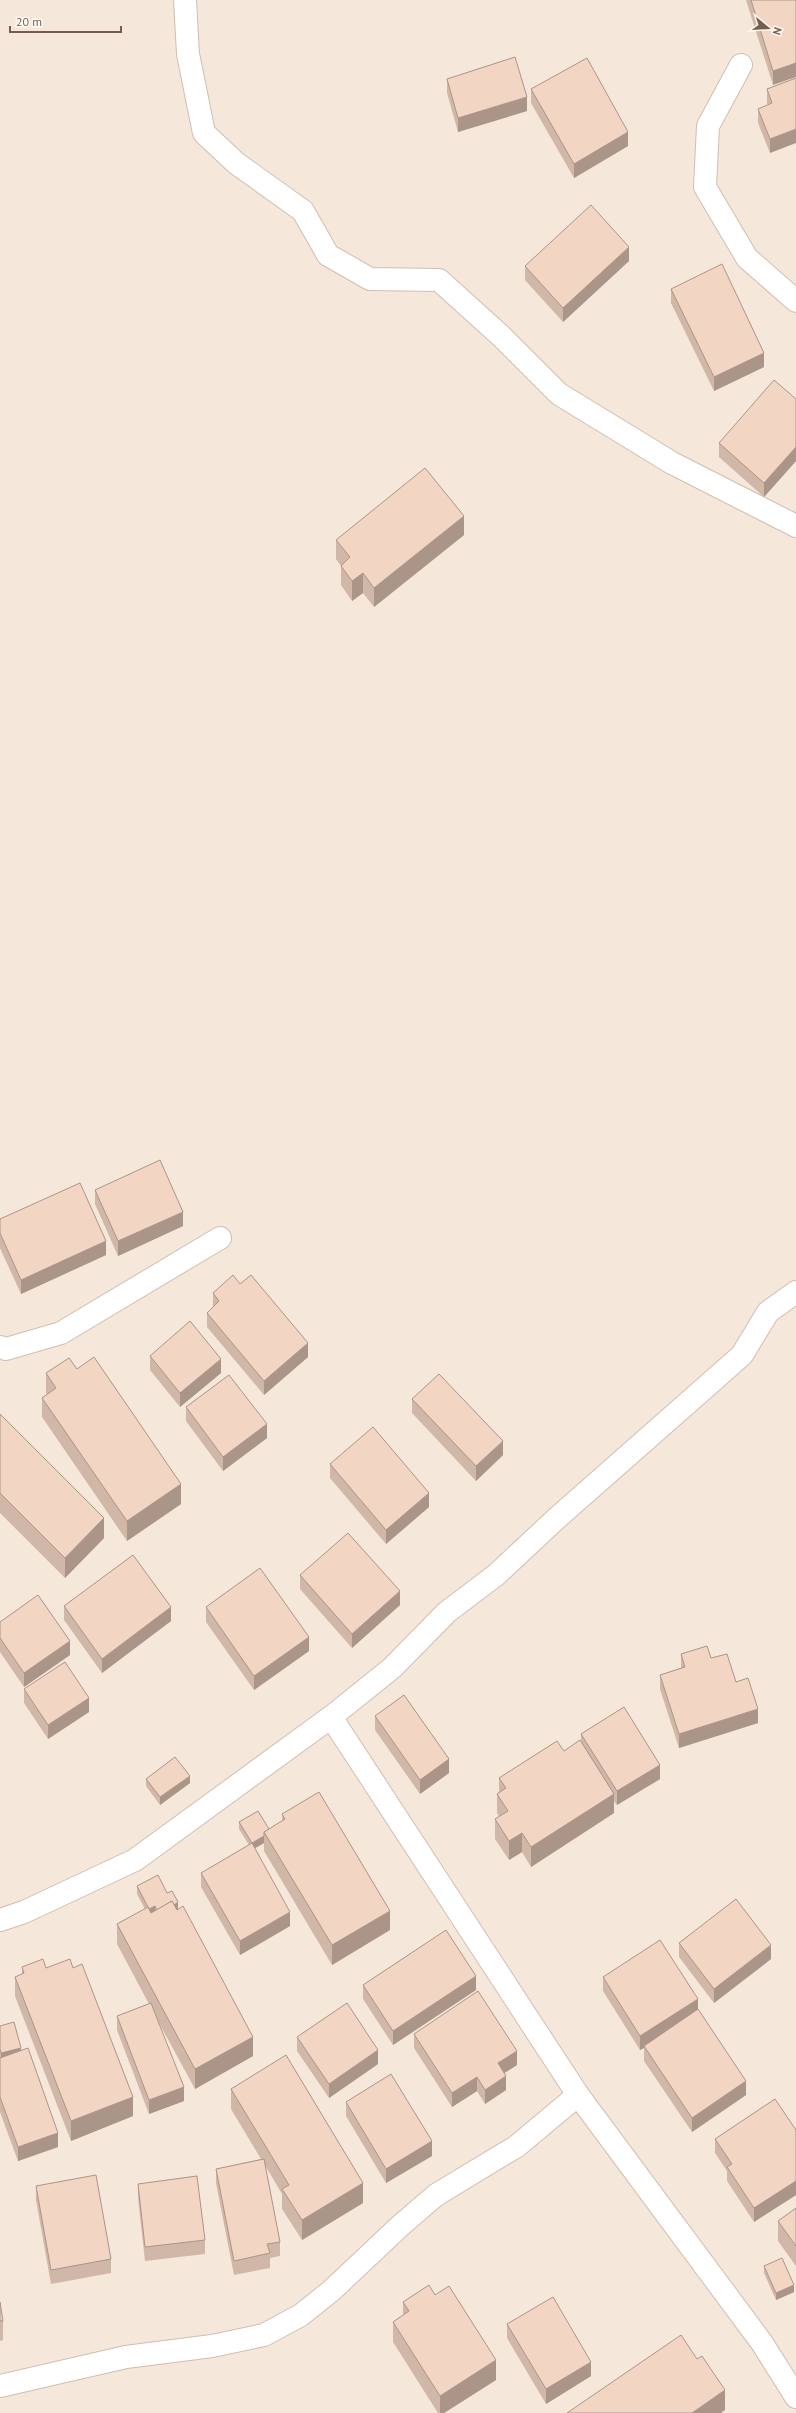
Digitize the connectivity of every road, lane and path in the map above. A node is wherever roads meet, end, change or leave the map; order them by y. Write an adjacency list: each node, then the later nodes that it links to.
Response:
1 (185, 0): 4 (street)
2 (741, 65): 3 (street)
3 (796, 301)
4 (796, 526)
5 (220, 1238): 7 (street)
6 (796, 1292): 8 (street)
7 (0, 1347)
8 (331, 1717): 9 (street); 10 (street)
9 (0, 1920)
10 (578, 2094): 11 (street); 12 (street)
11 (0, 2386)
12 (796, 2397)

